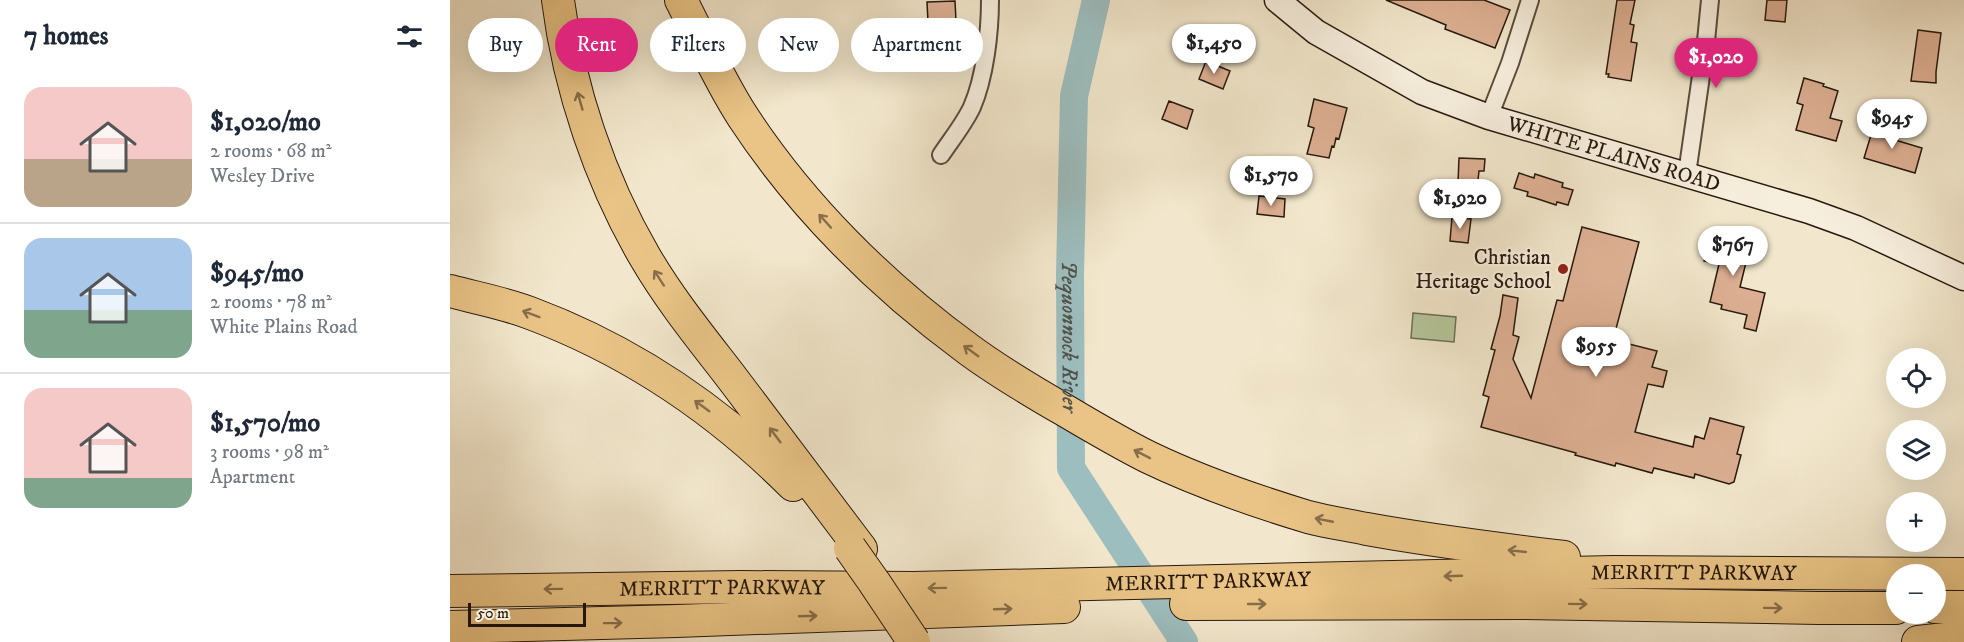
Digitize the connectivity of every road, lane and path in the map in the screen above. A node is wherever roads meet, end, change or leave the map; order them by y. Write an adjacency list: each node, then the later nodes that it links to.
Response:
1 (558, 0): 12 (highway, one-way to 1)
2 (681, 0): 13 (highway, one-way to 2)
3 (990, 0): 8 (street)
4 (1277, 0): 7 (main road, WHITE PLAINS ROAD)
5 (1530, 0): 7 (street)
6 (1710, 0): 9 (street)
7 (1489, 117): 9 (main road, WHITE PLAINS ROAD)
8 (941, 155)
9 (1687, 174): 10 (main road, WHITE PLAINS ROAD)
10 (1962, 273)
11 (450, 291): 12 (highway, one-way to 11)
12 (855, 549): 25 (highway, bridge)
13 (1886, 572)
14 (1886, 572): 18 (highway, MERRITT PARKWAY, one-way to 18)
15 (1946, 574): 16 (highway, MERRITT PARKWAY)
16 (1964, 574)
17 (450, 591): 19 (highway, MERRITT PARKWAY, one-way to 17)
18 (1192, 594): 19 (highway, MERRITT PARKWAY); 22 (highway, MERRITT PARKWAY, one-way to 22)
19 (1129, 595): 23 (highway, MERRITT PARKWAY, one-way to 19)
20 (1946, 607): 21 (highway)
21 (1964, 607)
22 (1886, 608)
23 (450, 627)
24 (1964, 637): 26 (highway)
25 (914, 642)
26 (1918, 642)

